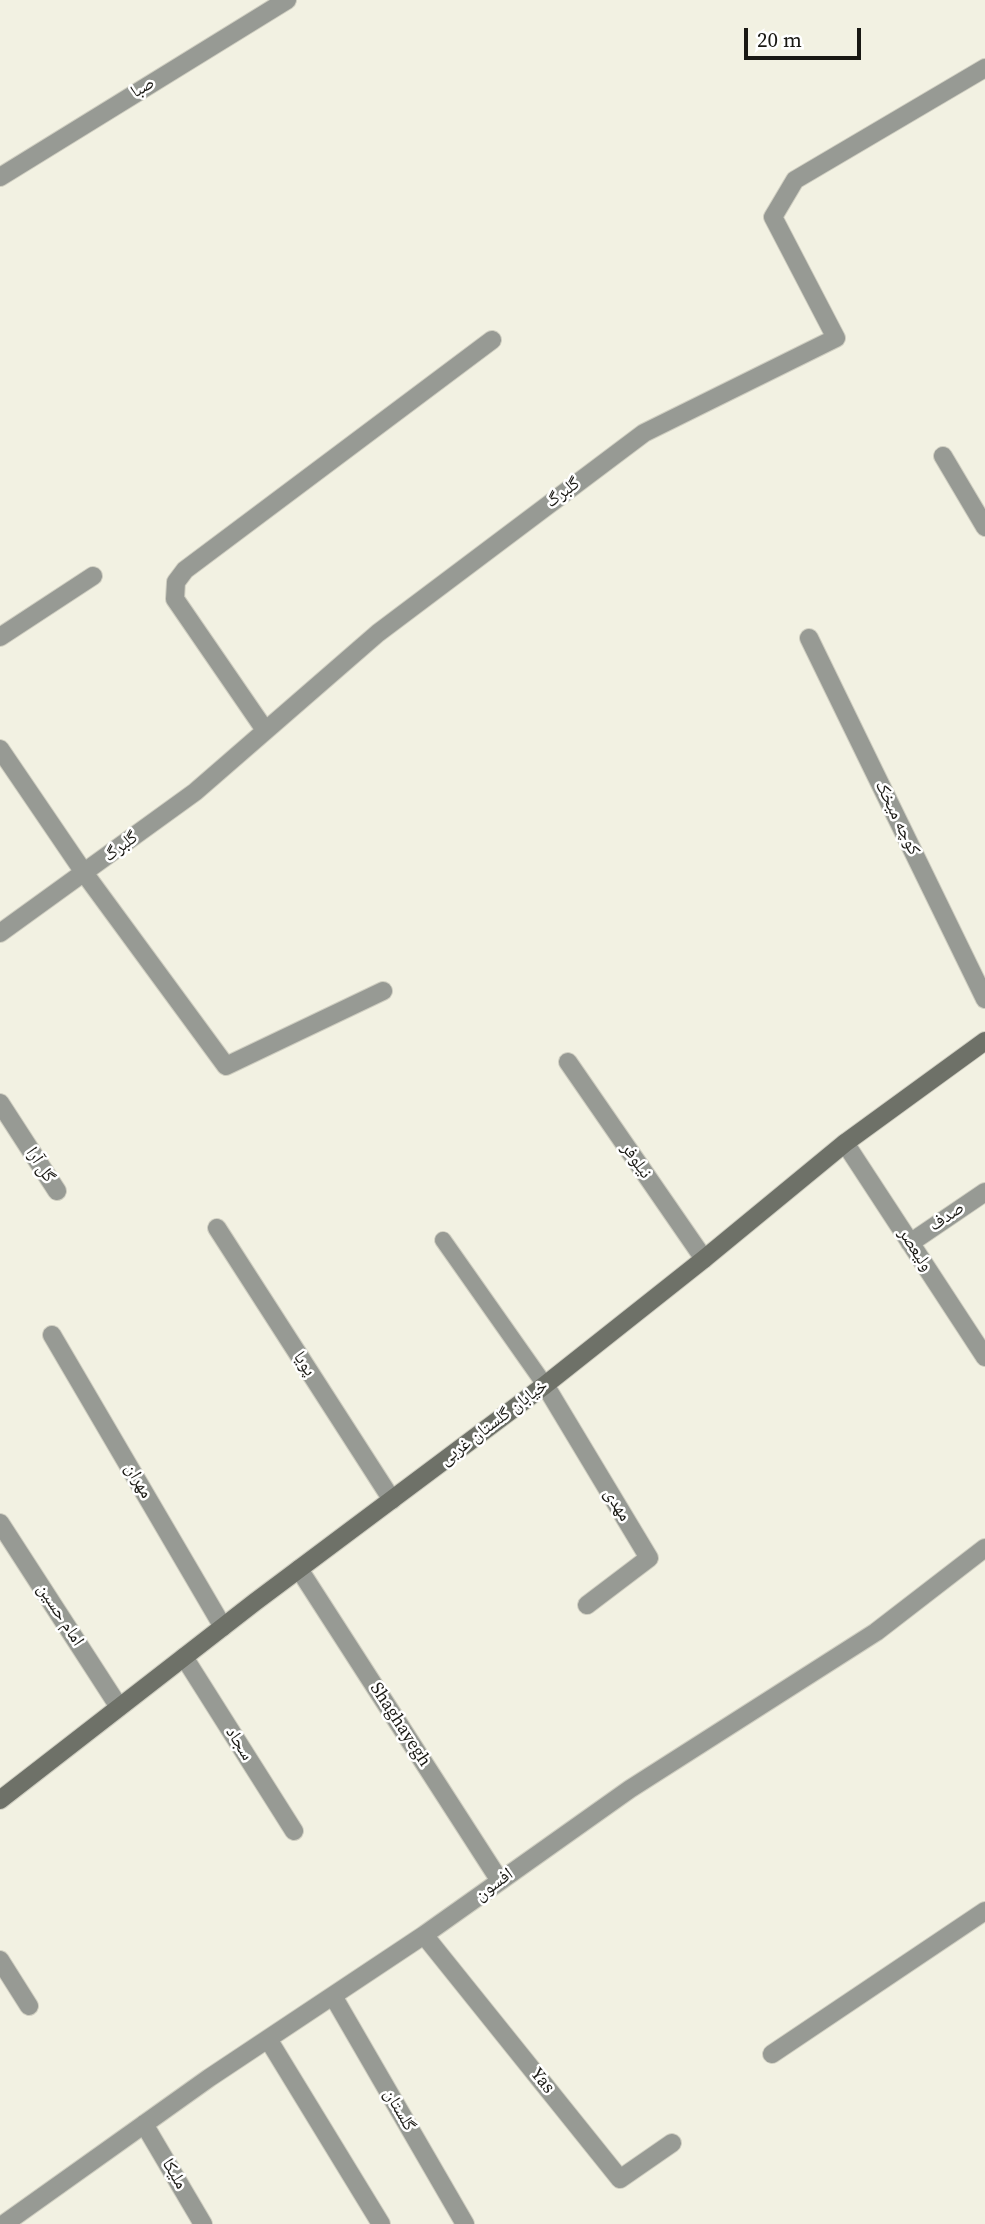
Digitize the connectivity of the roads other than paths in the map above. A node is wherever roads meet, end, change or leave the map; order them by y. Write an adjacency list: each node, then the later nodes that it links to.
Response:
1 (287, 0): 3 (street, صبا)
2 (985, 68): 10 (street, گلبرگ)
3 (0, 177)
4 (492, 340): 10 (street)
5 (943, 456): 6 (street)
6 (985, 527)
7 (93, 576): 8 (street)
8 (0, 636)
9 (808, 638): 15 (street, کوچه میخک)
10 (265, 730): 12 (street, گلبرگ)
11 (1, 754): 12 (street)
12 (85, 874): 13 (street, گلبرگ); 14 (street)
13 (0, 933)
14 (383, 991)
15 (985, 999)
16 (985, 1041): 19 (street, خیابان گلستان غربی)
17 (568, 1062): 25 (street, نیلوفر)
18 (0, 1103): 20 (street, گل آرا)
19 (845, 1143): 24 (street, ولیعصر); 25 (street, خیابان گلستان غربی)
20 (57, 1191)
21 (985, 1192): 24 (street, صدف)
22 (217, 1228): 29 (street, پویا)
23 (443, 1240): 28 (lane)
24 (910, 1242): 27 (street, ولیعصر)
25 (704, 1259): 28 (street, خیابان گلستان غربی)
26 (52, 1335): 34 (street, مهران)
27 (985, 1357)
28 (545, 1385): 29 (street, خیابان گلستان غربی); 33 (street, مهدی)
29 (392, 1500): 32 (street, خیابان گلستان غربی)
30 (0, 1523): 36 (street, امام حسین)
31 (985, 1548): 39 (street, افسون)
32 (299, 1569): 34 (street, خیابان گلستان غربی); 39 (street, Shaghayegh)
33 (587, 1605)
34 (223, 1628): 35 (street, خیابان گلستان غربی)
35 (184, 1657): 36 (street, خیابان گلستان غربی); 38 (street, سجاد)
36 (119, 1707): 37 (street, خیابان گلستان غربی)
37 (0, 1800)
38 (294, 1831)
39 (500, 1881): 41 (street, افسون)
40 (985, 1911): 46 (street)
41 (424, 1935): 43 (street, افسون); 48 (street, Yas)
42 (0, 1959): 44 (street)
43 (333, 1996): 45 (street, افسون); 52 (street, گلستان)
44 (29, 2006)
45 (268, 2039): 47 (street, افسون); 51 (street)
46 (772, 2054)
47 (145, 2124): 49 (street, افسون); 50 (street, ملیکا)
48 (672, 2143)
49 (4, 2224)
50 (203, 2224)
51 (381, 2224)
52 (465, 2224)

